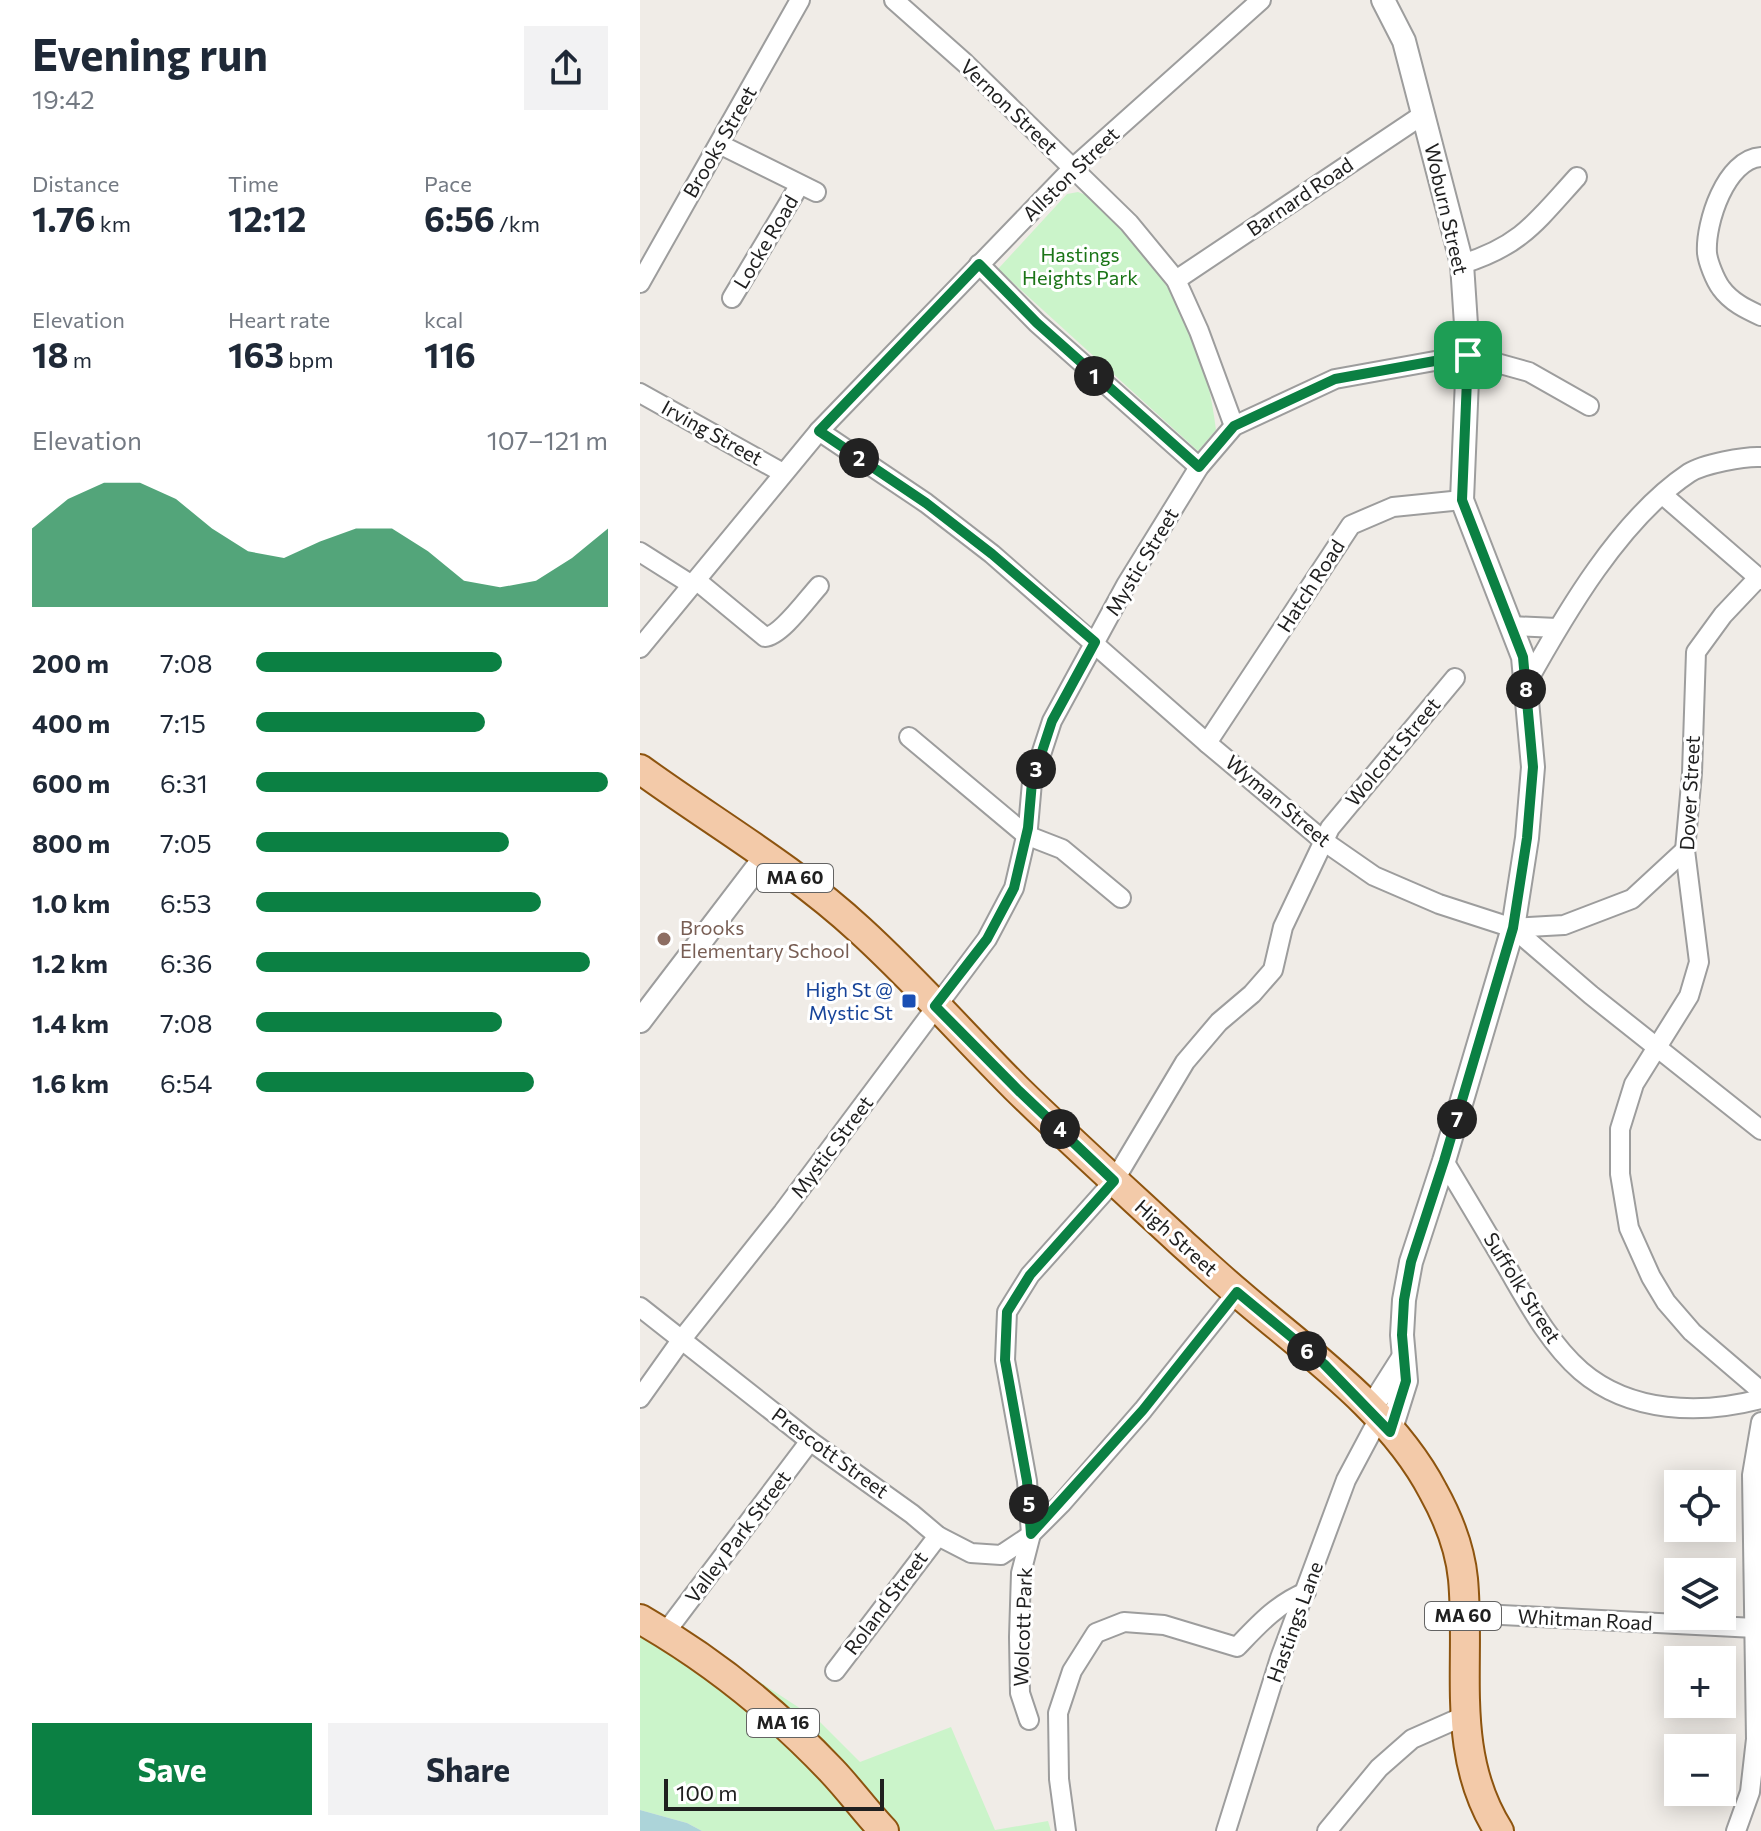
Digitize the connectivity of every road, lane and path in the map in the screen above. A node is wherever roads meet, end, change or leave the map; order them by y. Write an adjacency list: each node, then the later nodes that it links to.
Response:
1 (894, 0): 8 (street, Vernon Street)
2 (1383, 0): 5 (street, Woburn Street)
3 (1257, 1): 8 (street, Allston Street)
4 (794, 2): 6 (street, Brooks Street)
5 (1424, 114): 11 (street, Woburn Street); 12 (street, Barnard Road)
6 (719, 144): 13 (street, Brooks Street); 14 (street, Locke Road)
7 (1761, 157): 15 (street)
8 (1073, 168): 10 (street, Allston Street); 12 (street, Vernon Street)
9 (1577, 177): 11 (street)
10 (979, 264): 20 (street, Allston Street); 22 (street)
11 (1462, 264): 16 (street, Woburn Street)
12 (1176, 280): 19 (street, Vernon Street)
13 (640, 283)
14 (732, 298)
15 (1761, 316)
16 (1468, 355): 18 (street); 19 (street, Mystic Street); 25 (street, Woburn Street)
17 (640, 393): 23 (street, Irving Street)
18 (1589, 406)
19 (1234, 426): 22 (street, Mystic Street)
20 (819, 431): 23 (street, Allston Street); 32 (street, Wyman Street)
21 (1761, 457): 24 (street)
22 (1199, 467): 32 (street, Mystic Street)
23 (783, 473): 28 (street, Allston Street)
24 (1663, 495): 27 (street); 31 (street)
25 (1462, 500): 30 (street, Woburn Street); 37 (street, Hatch Road)
26 (640, 552): 28 (street)
27 (1759, 579): 41 (street, Dover Street)
28 (694, 583): 29 (street); 33 (street, Allston Street)
29 (819, 586)
30 (1510, 626): 31 (street); 35 (street, Woburn Street)
31 (1557, 628): 35 (street)
32 (1095, 642): 37 (street, Wyman Street); 39 (street, Mystic Street)
33 (640, 648)
34 (1455, 678): 40 (street, Wolcott Street)
35 (1525, 686): 44 (street, Woburn Street)
36 (909, 737): 39 (street)
37 (1207, 743): 40 (street, Wyman Street)
38 (640, 769): 42 (main road, High Street / MA 60)
39 (1026, 835): 43 (street); 45 (street, Mystic Street)
40 (1325, 842): 44 (street, Wyman Street); 50 (street, Wolcott Street)
41 (1685, 850): 44 (street); 47 (street, Dover Street)
42 (766, 856): 45 (main road, High Street / MA 60); 46 (street)
43 (1121, 898)
44 (1513, 928): 47 (street, Wyman Street); 49 (street, Woburn Street)
45 (935, 1006): 50 (main road, High Street / MA 60); 53 (street, Mystic Street)
46 (640, 1021)
47 (1657, 1046): 48 (street, Wyman Street); 54 (street, Dover Street)
48 (1761, 1130)
49 (1444, 1161): 56 (street, Suffolk Street); 57 (street, Woburn Street)
50 (1114, 1181): 51 (main road, High Street / MA 60); 60 (street, Wolcott Street)
51 (1237, 1292): 57 (main road, High Street / MA 60); 60 (street)
52 (640, 1307): 53 (street, Prescott Street)
53 (682, 1339): 55 (street, Mystic Street); 59 (street, Prescott Street)
54 (1761, 1391)
55 (640, 1398)
56 (1761, 1399)
57 (1380, 1420): 62 (street, Hastings Lane); 63 (main road, High Street / MA 60)
58 (1761, 1422): 65 (street)
59 (810, 1441): 61 (street, Prescott Street); 66 (street, Valley Park Street)
60 (1031, 1534): 61 (street, Prescott Street); 69 (street, Wolcott Park)
61 (938, 1536): 67 (street, Roland Street)
62 (1306, 1592): 71 (street); 72 (street, Hastings Lane)
63 (1463, 1613): 65 (street, Whitman Road); 68 (main road, High Street / MA 60)
64 (640, 1619): 66 (main road, MA 16)
65 (1755, 1628): 75 (street)
66 (665, 1633): 70 (main road, MA 16)
67 (835, 1671)
68 (1464, 1716): 73 (street); 74 (main road, High Street / MA 60)
69 (1029, 1720)
70 (884, 1831)
71 (1066, 1831)
72 (1226, 1831)
73 (1327, 1831)
74 (1499, 1831)
75 (1736, 1831)

